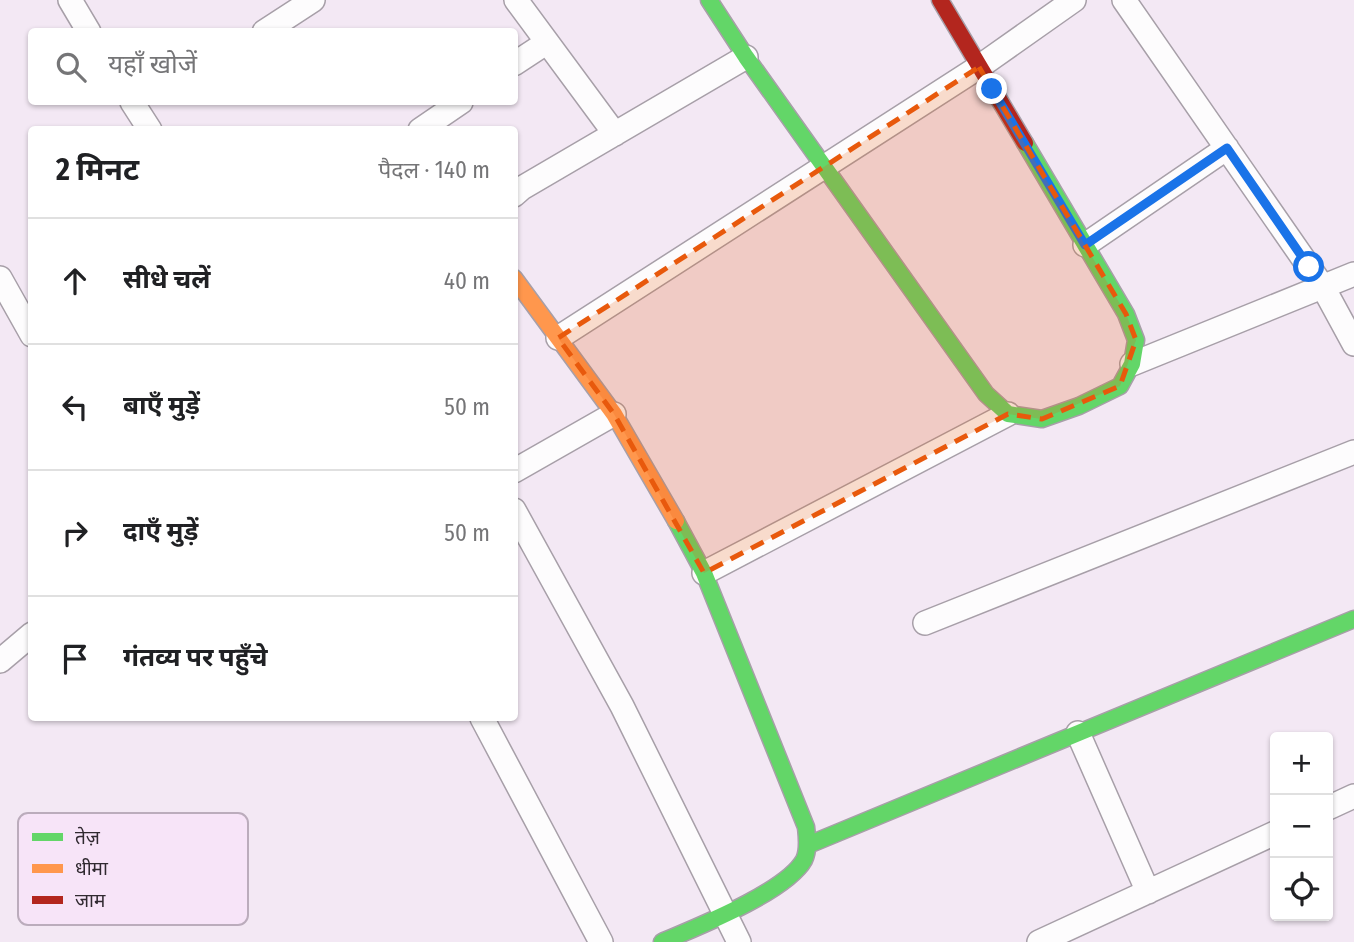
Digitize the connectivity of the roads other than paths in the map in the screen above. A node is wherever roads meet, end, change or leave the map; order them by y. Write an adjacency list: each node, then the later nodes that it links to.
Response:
1 (70, 0): 8 (street)
2 (313, 0): 9 (street)
3 (516, 0): 10 (street)
4 (709, 0): 11 (street)
5 (940, 0): 13 (street)
6 (1074, 0): 13 (street)
7 (1124, 0): 17 (street)
8 (87, 28)
9 (270, 28)
10 (546, 43): 12 (street); 16 (street)
11 (746, 57): 16 (street); 18 (street)
12 (518, 61)
13 (979, 67): 18 (street); 20 (street)
14 (457, 105): 15 (street)
15 (426, 126)
16 (615, 134): 19 (street)
17 (1227, 148): 20 (street); 24 (street)
18 (825, 167): 26 (street); 30 (street)
19 (518, 192)
20 (1085, 245): 28 (street)
21 (1354, 274): 24 (street)
22 (0, 278): 25 (street)
23 (518, 283): 26 (street)
24 (1323, 287): 27 (street); 28 (street)
25 (28, 328)
26 (558, 338): 29 (street)
27 (1354, 344)
28 (1132, 364): 30 (street)
29 (614, 414): 32 (street); 34 (street)
30 (1009, 414): 34 (street)
31 (1354, 452): 36 (street)
32 (518, 469)
33 (518, 517): 46 (street)
34 (704, 573): 44 (street)
35 (1354, 618): 40 (street)
36 (925, 623)
37 (28, 637): 38 (street)
38 (0, 661)
39 (484, 721): 47 (street)
40 (1078, 733): 44 (street); 45 (street)
41 (1354, 796): 42 (street)
42 (1333, 806)
43 (1270, 835): 45 (street)
44 (807, 845): 46 (street)
45 (1148, 892): 50 (street)
46 (724, 914): 48 (street); 49 (street)
47 (601, 942)
48 (662, 942)
49 (739, 942)
50 (1039, 942)

